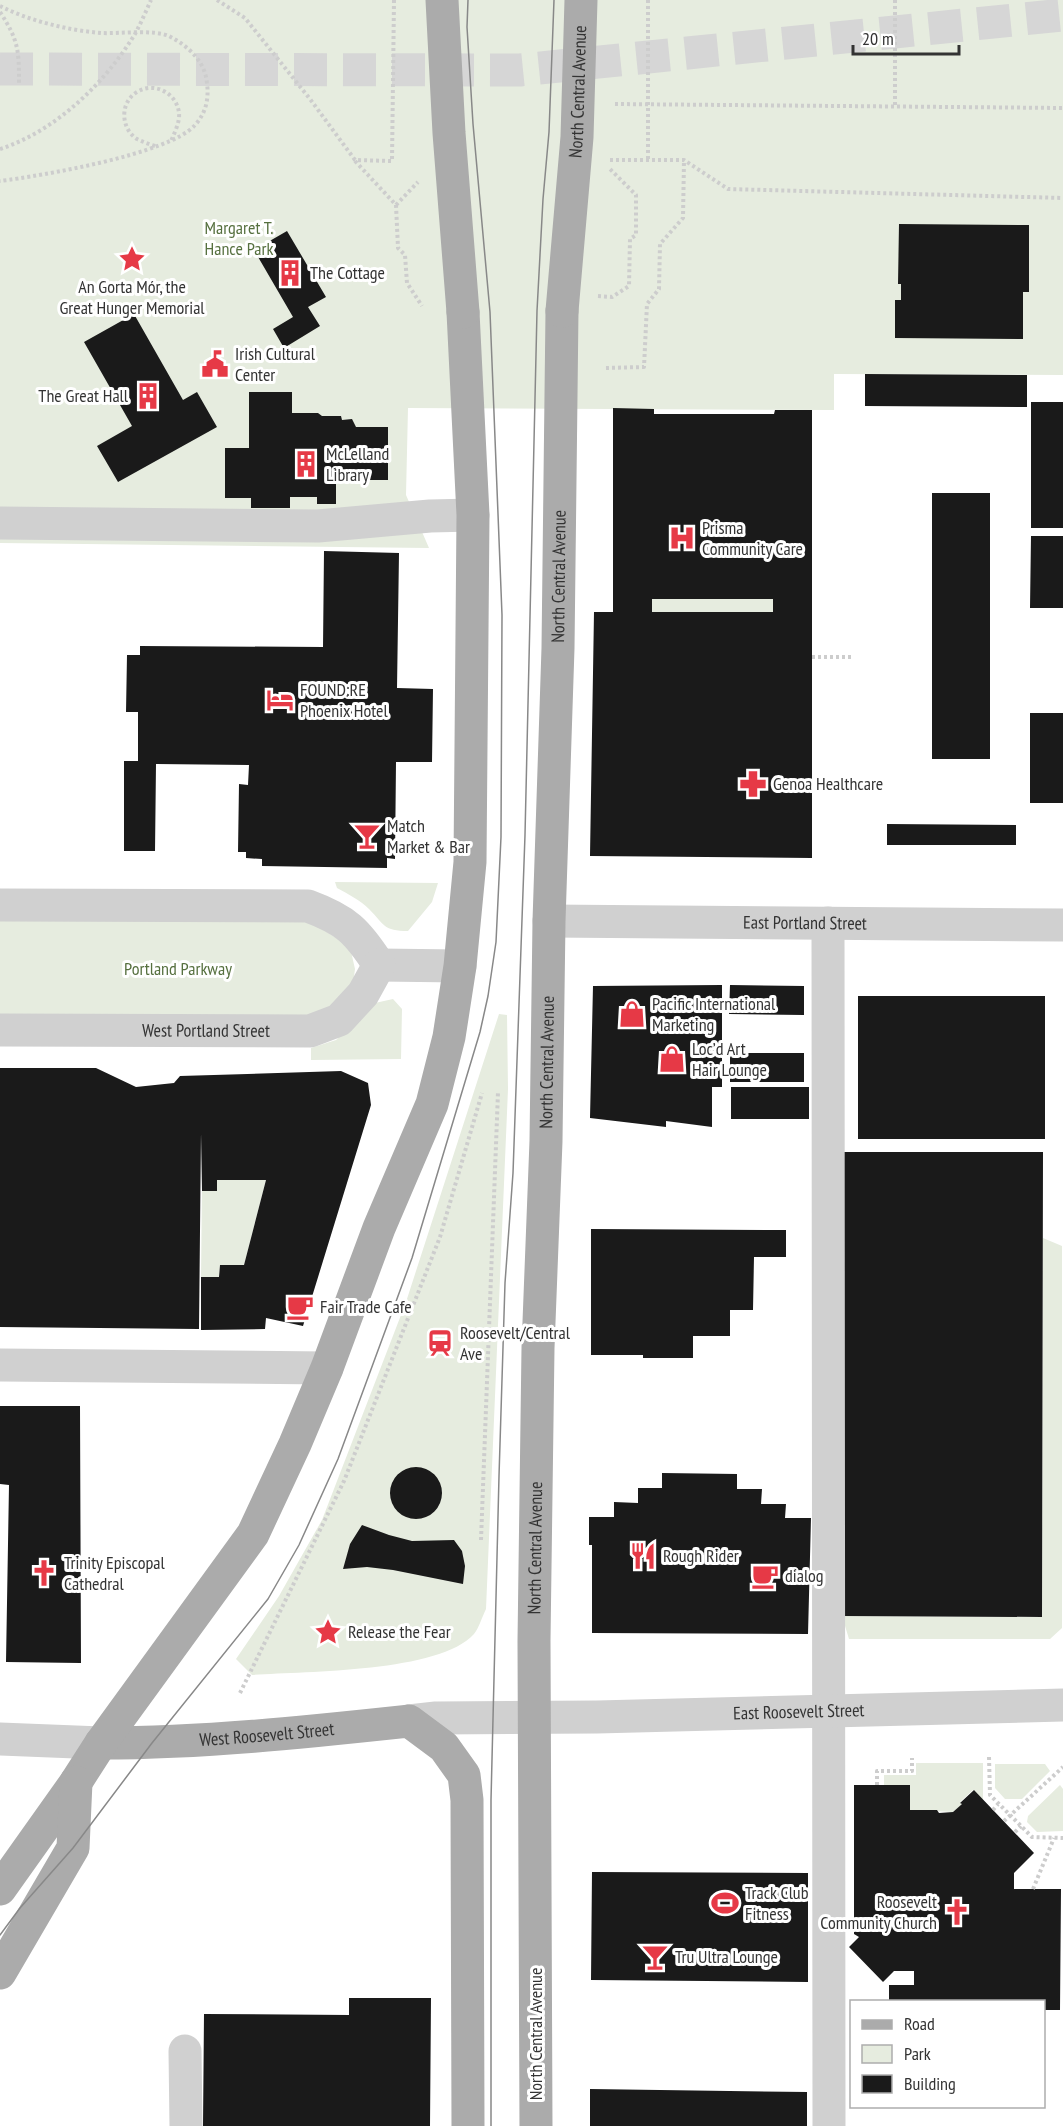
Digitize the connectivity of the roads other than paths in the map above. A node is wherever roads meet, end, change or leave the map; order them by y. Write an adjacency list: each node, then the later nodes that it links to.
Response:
1 (442, 0): 3 (main road, bridge)
2 (581, 0): 6 (main road, North Central Avenue, bridge)
3 (473, 515): 4 (street); 10 (main road)
4 (0, 523)
5 (0, 905): 9 (street)
6 (549, 921): 7 (street, East Portland Street); 16 (main road, North Central Avenue)
7 (828, 923): 8 (street, East Portland Street); 15 (street)
8 (1063, 925)
9 (379, 965): 10 (street); 11 (street, West Portland Street)
10 (460, 966): 13 (main road)
11 (0, 1030)
12 (0, 1365): 13 (street)
13 (327, 1368): 19 (main road)
14 (1063, 1705): 15 (street, East Roosevelt Street)
15 (829, 1712): 16 (street, East Roosevelt Street); 27 (street)
16 (534, 1718): 17 (street, West Roosevelt Street); 26 (main road, North Central Avenue)
17 (409, 1721): 19 (main road, West Roosevelt Street); 25 (main road)
18 (0, 1739): 19 (street, West Roosevelt Street)
19 (101, 1743): 20 (main road)
20 (76, 1782): 21 (main road); 22 (main road)
21 (0, 1889)
22 (0, 1973)
23 (185, 2051): 24 (street)
24 (186, 2126)
25 (468, 2126)
26 (536, 2126)
27 (829, 2126)

